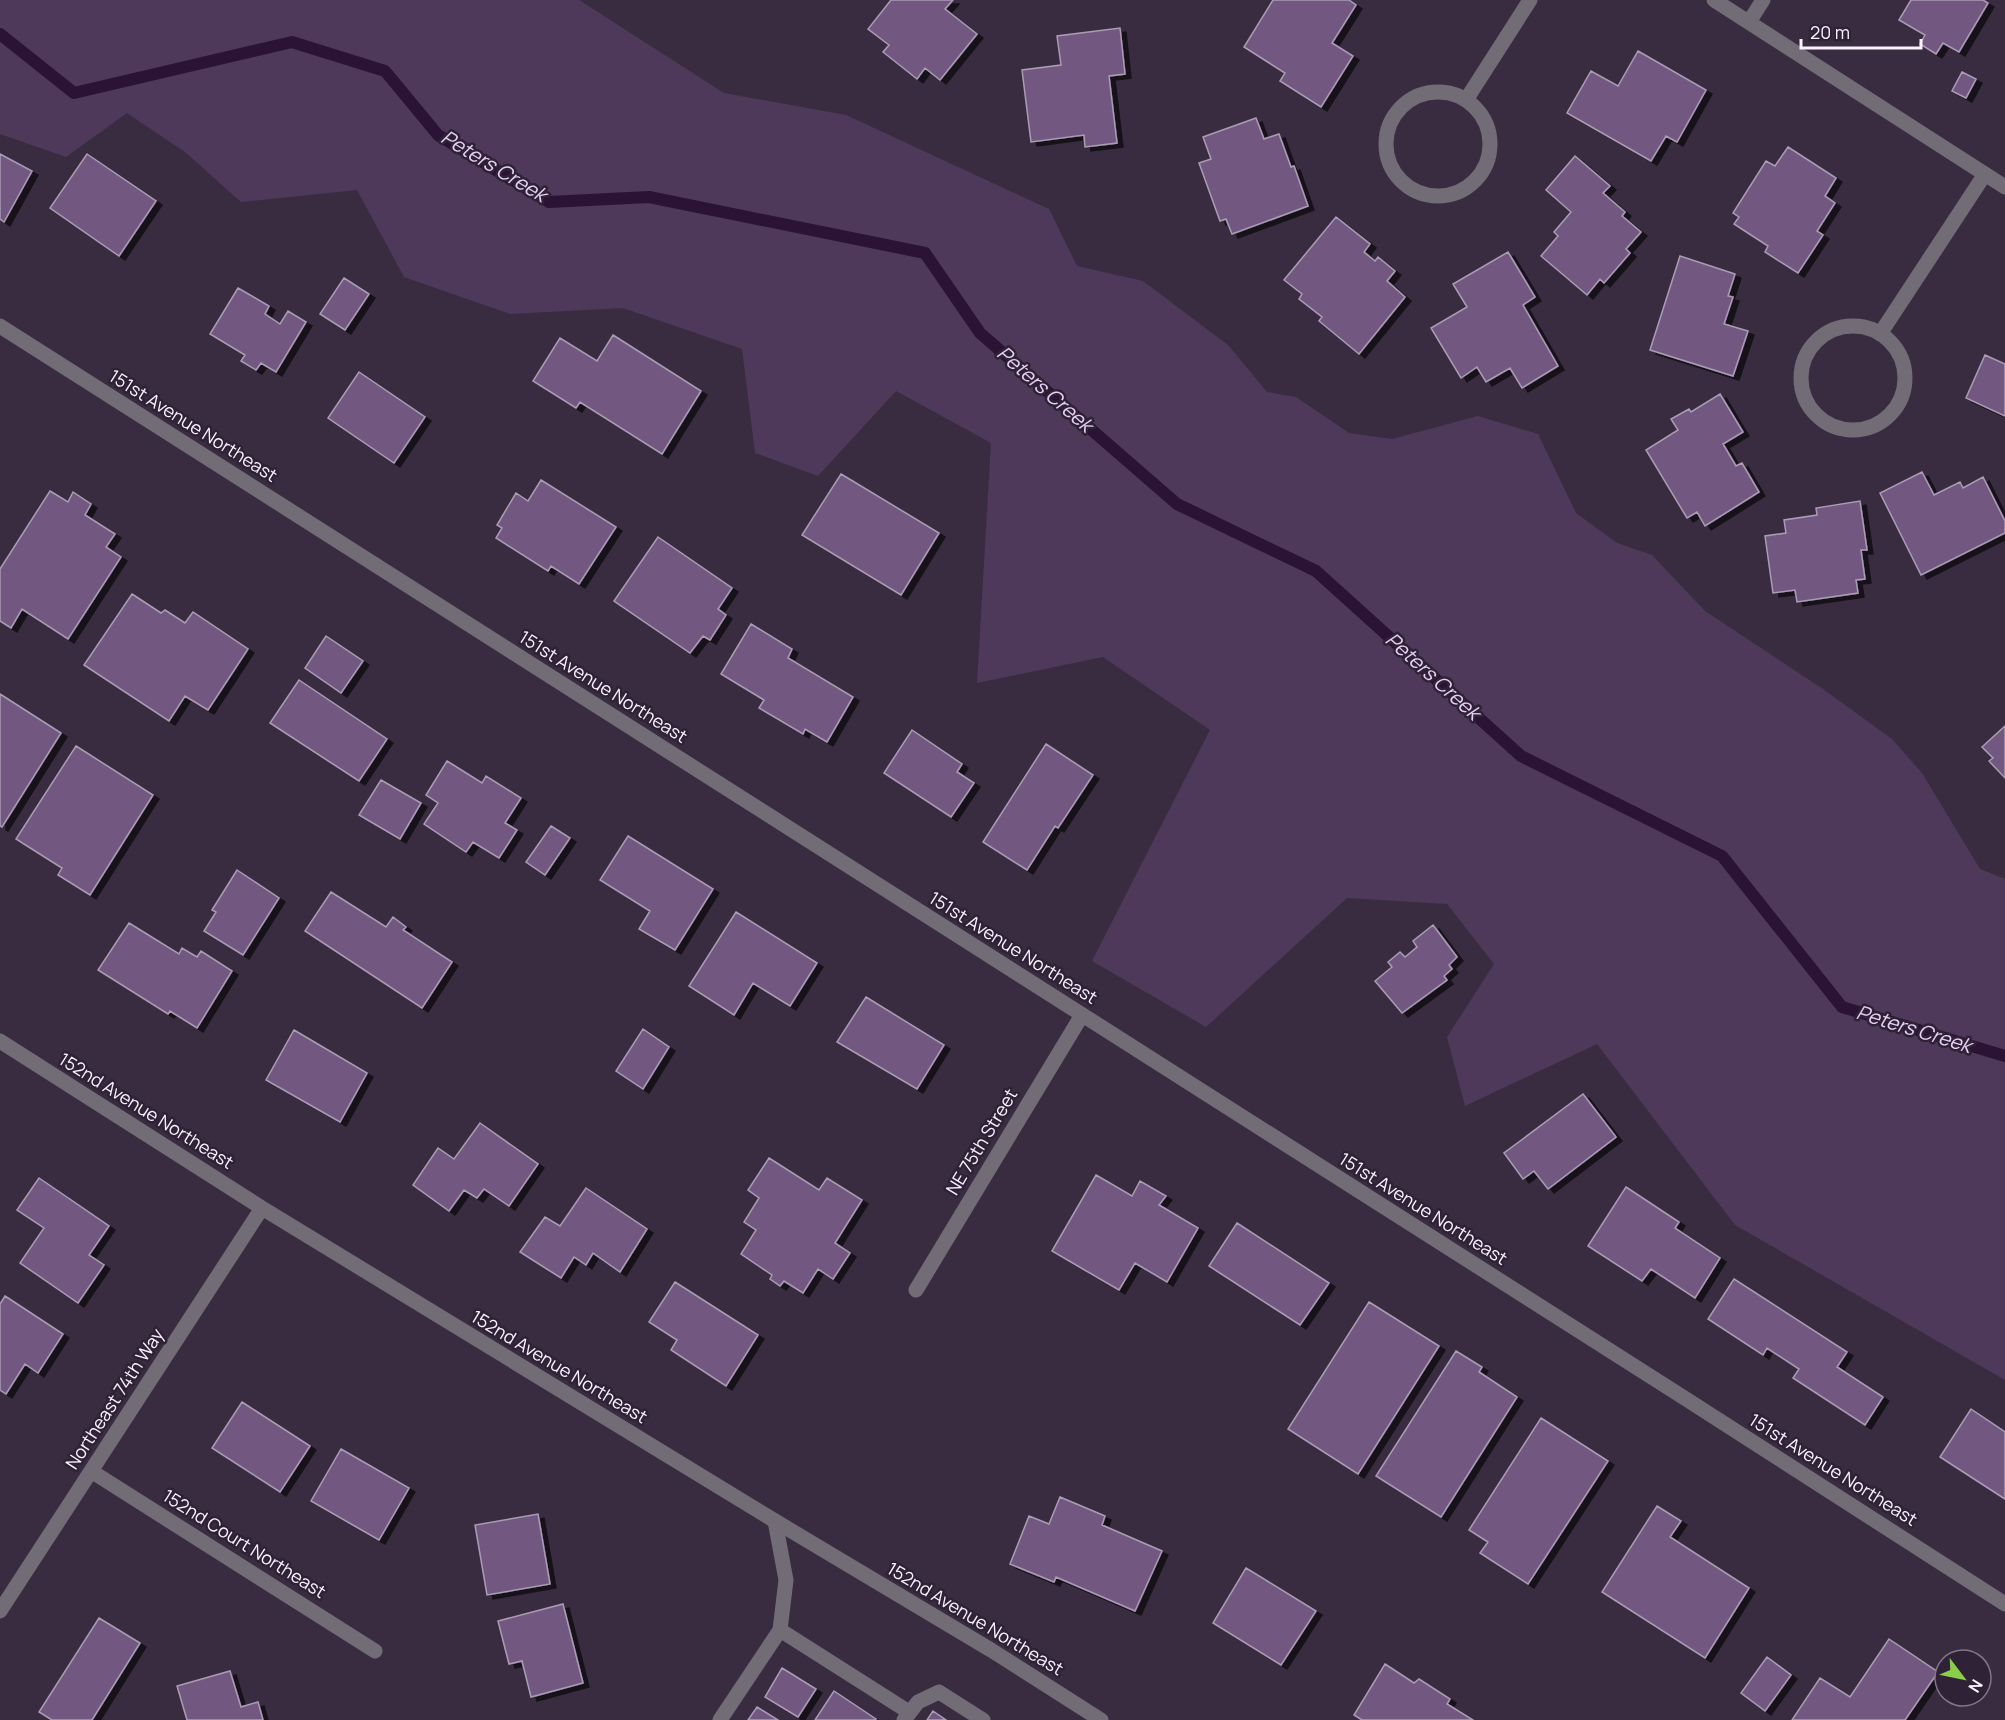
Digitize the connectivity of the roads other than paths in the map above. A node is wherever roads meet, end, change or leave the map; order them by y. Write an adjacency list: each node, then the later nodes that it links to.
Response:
1 (1530, 0): 5 (street)
2 (1714, 0): 4 (street)
3 (1763, 0): 4 (street)
4 (1749, 22): 6 (street)
5 (1466, 100): 5 (street)
6 (1985, 174): 7 (street); 9 (street)
7 (2005, 187)
8 (0, 326): 10 (street, 151st Avenue Northeast)
9 (1880, 334): 9 (street)
10 (1082, 1015): 13 (street, NE 75th Street); 16 (street, 151st Avenue Northeast)
11 (0, 1041): 12 (street, 152nd Avenue Northeast)
12 (262, 1208): 14 (street, Northeast 74th Way); 15 (street, 152nd Avenue Northeast)
13 (916, 1290)
14 (91, 1471): 17 (street, Northeast 74th Way); 19 (street, 152nd Court Northeast)
15 (774, 1521): 18 (street); 23 (street, 152nd Avenue Northeast)
16 (2005, 1604)
17 (0, 1611)
18 (780, 1630): 20 (street); 21 (street)
19 (375, 1651)
20 (906, 1716): 22 (street)
21 (720, 1720)
22 (983, 1720)
23 (1101, 1720)

